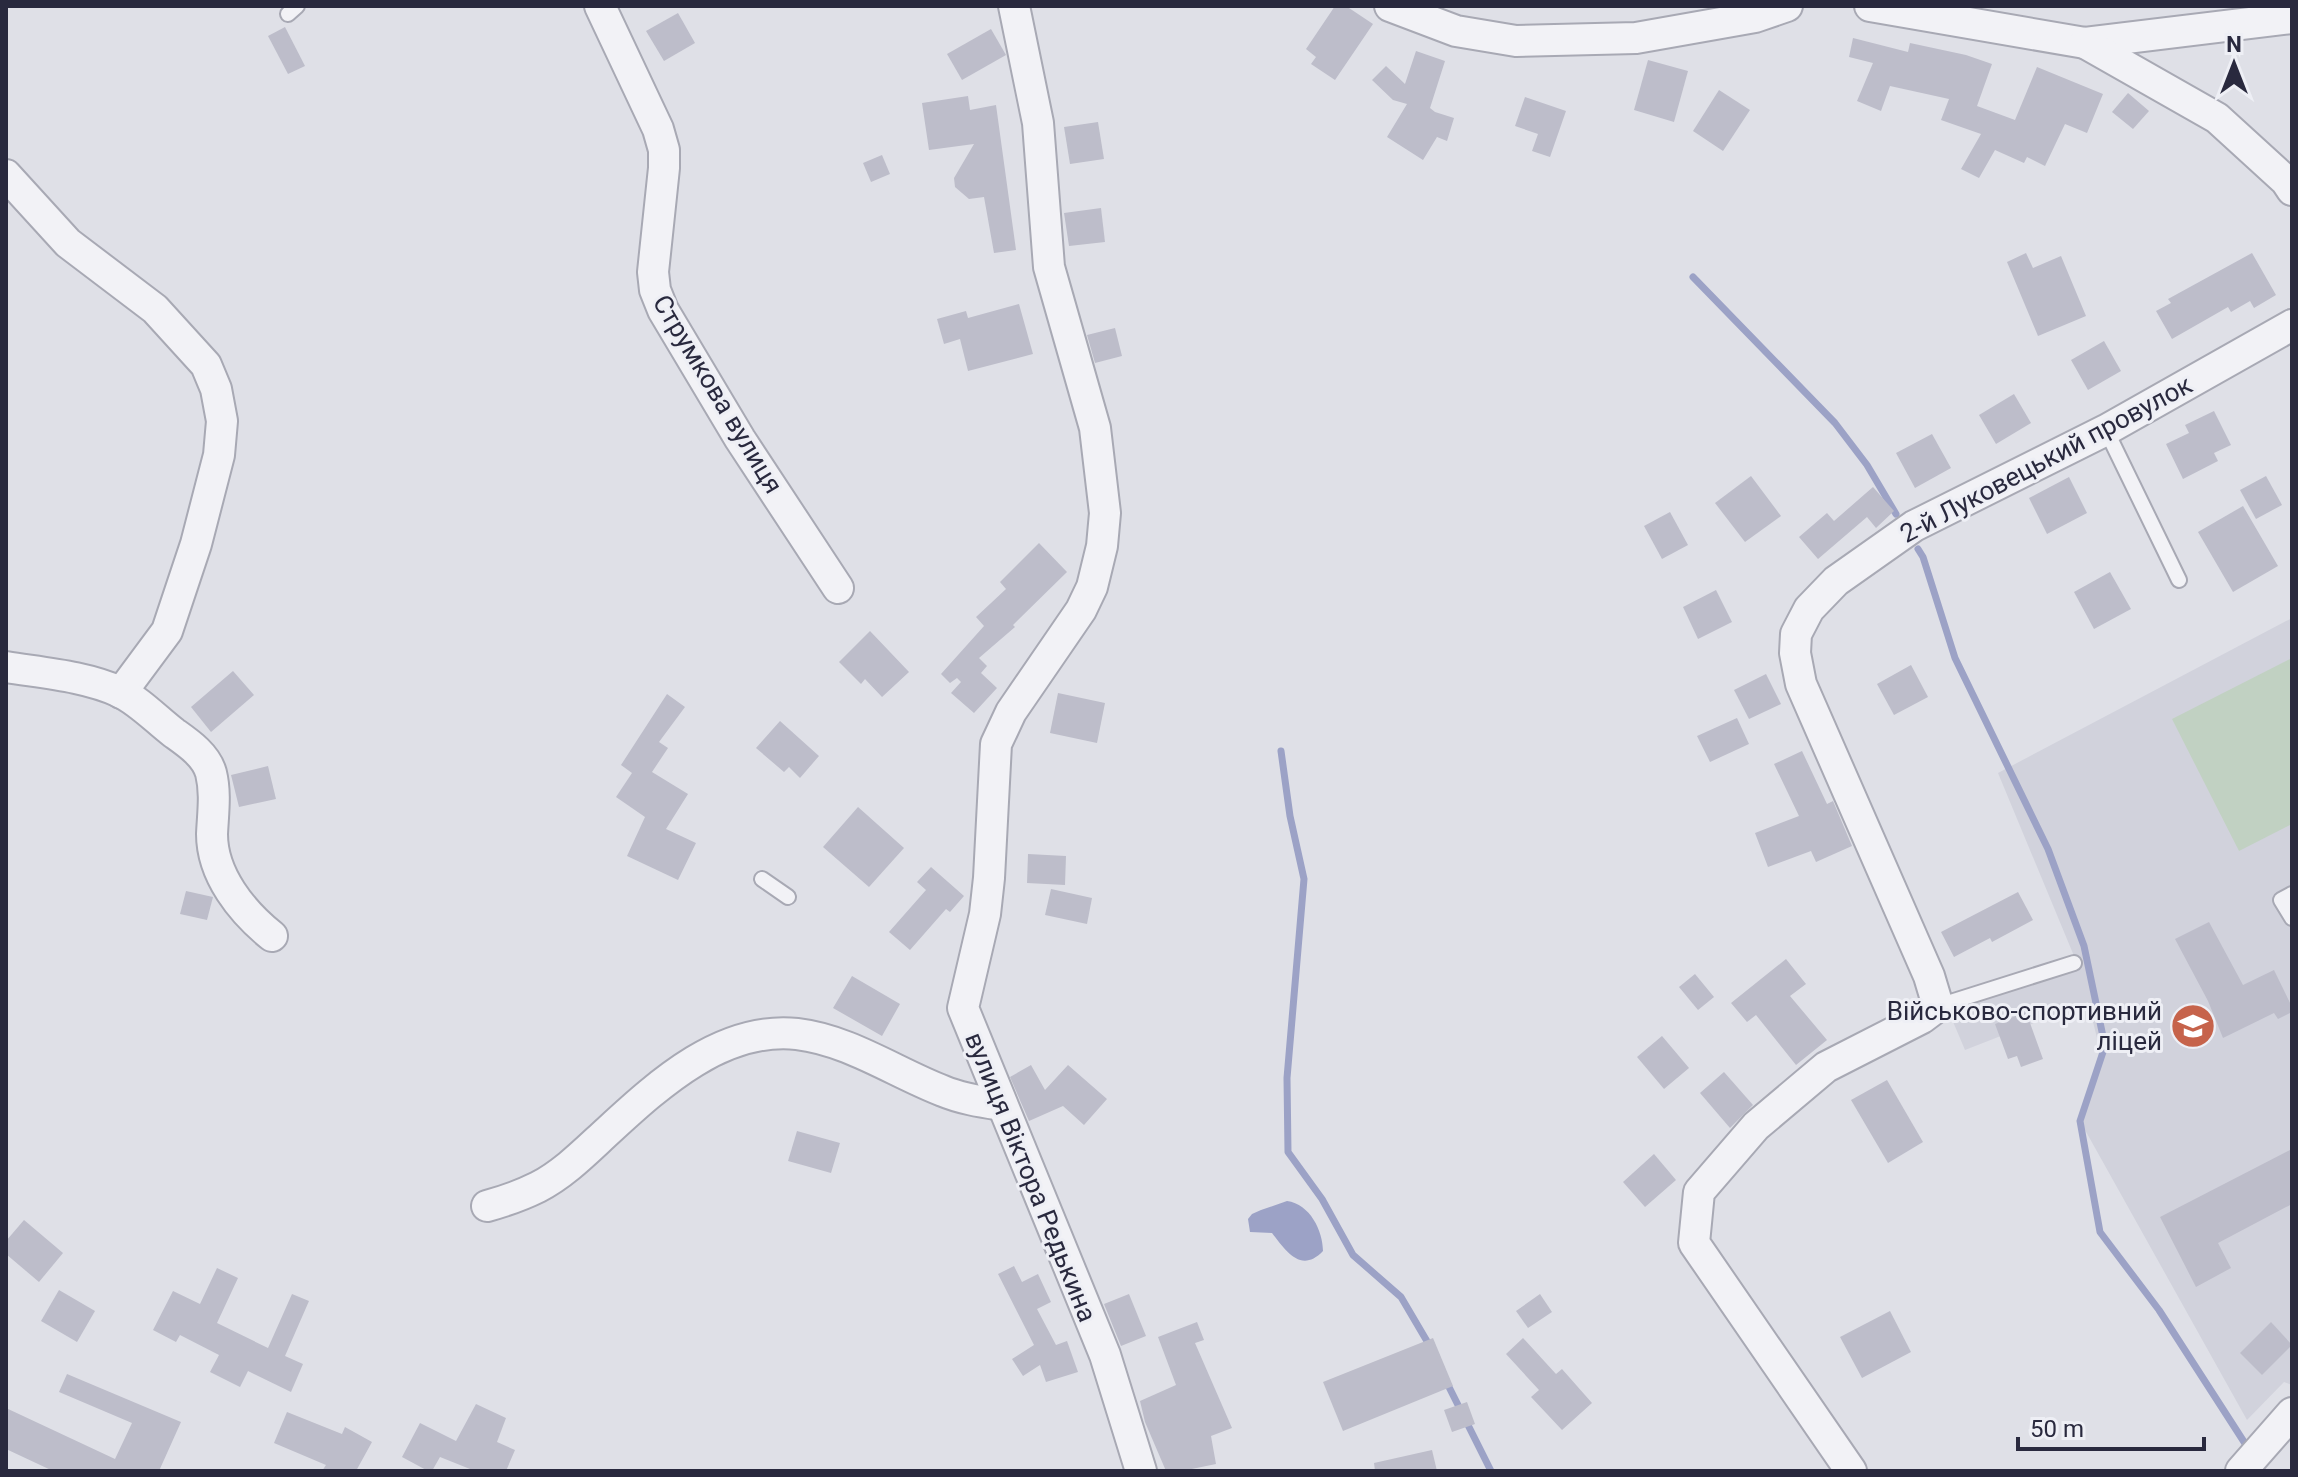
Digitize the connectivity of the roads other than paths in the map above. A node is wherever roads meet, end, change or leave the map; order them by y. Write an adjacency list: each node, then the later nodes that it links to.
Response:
1 (600, 6): 13 (street, Струмкова вулиця)
2 (1014, 6): 23 (street, вулиця Віктора Редькина)
3 (1390, 6): 4 (street)
4 (1787, 6)
5 (1870, 6): 7 (street)
6 (2292, 18): 7 (street)
7 (2085, 43): 9 (street)
8 (6, 175): 15 (street)
9 (2292, 190)
10 (2292, 325): 11 (street, 2-й Луковецький провулок)
11 (2106, 430): 12 (lane); 22 (street, 2-й Луковецький провулок)
12 (2179, 580)
13 (838, 588)
14 (6, 667): 15 (street)
15 (121, 693): 20 (street)
16 (762, 879): 18 (lane)
17 (2292, 894): 19 (lane)
18 (788, 897)
19 (2292, 918)
20 (272, 936)
21 (2074, 963): 22 (lane)
22 (1938, 1006): 27 (street)
23 (1002, 1105): 24 (street); 26 (street, вулиця Віктора Редькина)
24 (487, 1206)
25 (2292, 1413): 28 (street)
26 (1141, 1471)
27 (1851, 1471)
28 (2241, 1471)

